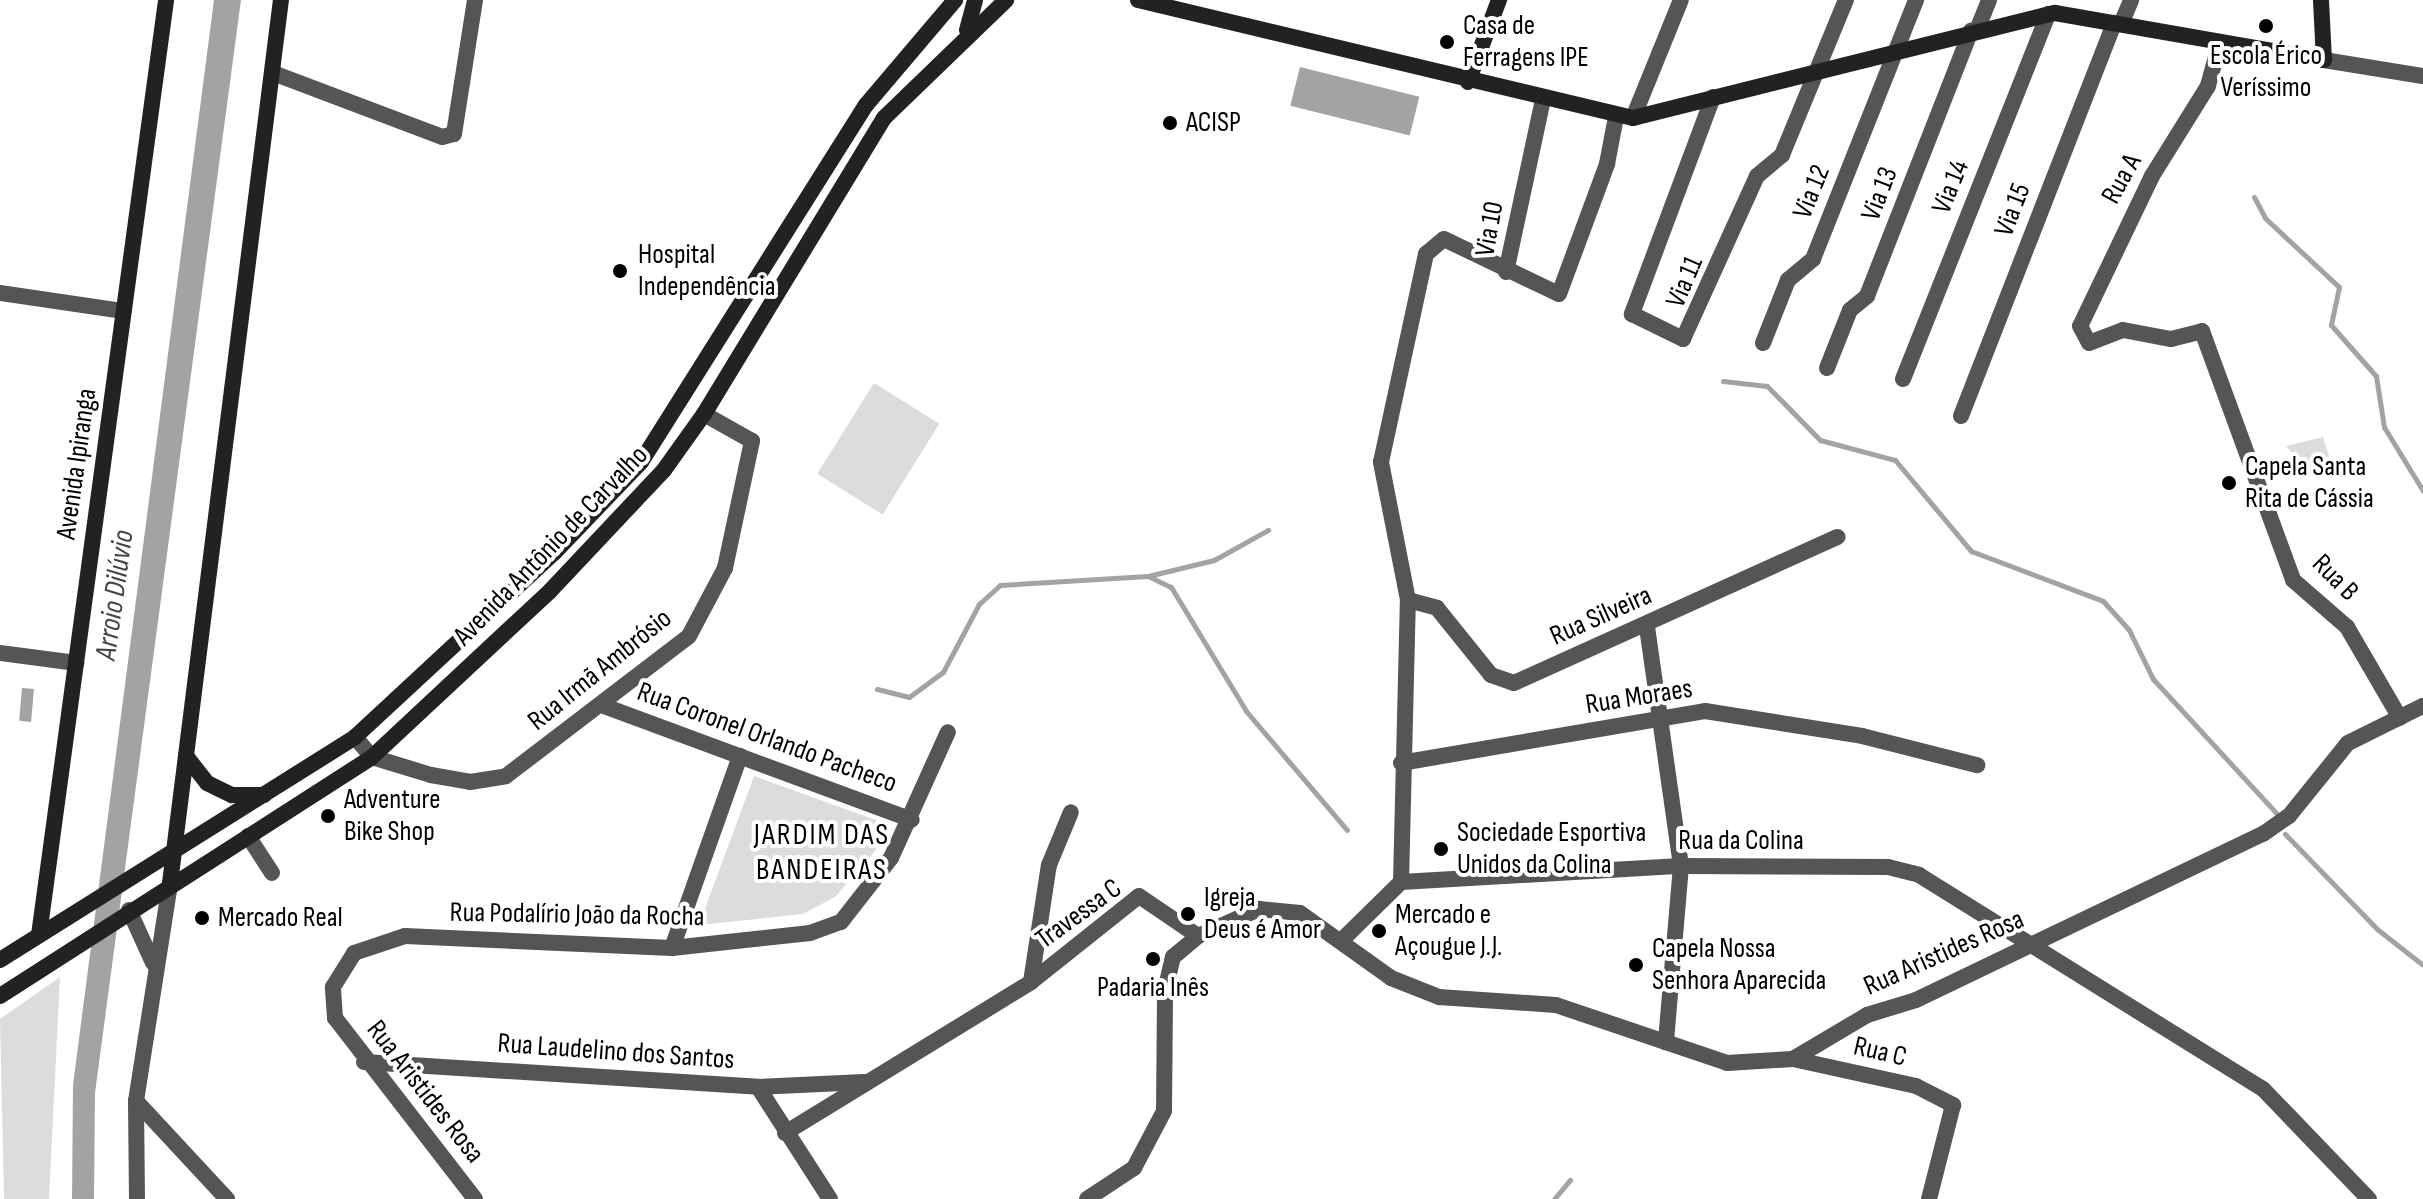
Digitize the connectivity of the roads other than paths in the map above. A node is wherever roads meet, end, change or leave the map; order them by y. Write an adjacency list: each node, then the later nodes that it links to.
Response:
1 (166, 0): 31 (main road, Avenida Ipiranga)
2 (281, 0): 23 (main road)
3 (475, 0): 23 (street)
4 (975, 0): 17 (main road)
5 (1006, 0): 17 (main road, Avenida Antônio de Carvalho)
6 (1138, 0): 25 (main road)
7 (1499, 0): 25 (main road)
8 (1681, 0): 28 (street)
9 (1846, 0): 22 (street)
10 (1916, 0): 20 (street, Via 12)
11 (1989, 0): 18 (street, Via 13)
12 (2131, 0): 16 (street, Via 15)
13 (2321, 0): 21 (main road)
14 (953, 1): 48 (main road, Avenida Antônio de Carvalho)
15 (2054, 9): 16 (main road); 18 (main road); 35 (street, Via 14)
16 (2118, 24): 19 (main road); 37 (street, Via 15)
17 (967, 30): 36 (main road, Avenida Antônio de Carvalho)
18 (1974, 31): 20 (main road); 34 (street, Via 13)
19 (2220, 42): 21 (main road); 32 (street, Rua A)
20 (1895, 51): 22 (main road); 33 (street, Via 12)
21 (2324, 60): 24 (street)
22 (1818, 70): 26 (main road); 26 (street, Via 11)
23 (273, 73): 49 (main road)
24 (2423, 76)
25 (1468, 82): 27 (main road)
26 (1713, 97): 28 (main road)
27 (1543, 99): 28 (main road); 29 (street, Via 10)
28 (1624, 117): 29 (street, Via 10)
29 (1506, 272): 39 (street)
30 (0, 293): 31 (street)
31 (124, 311): 42 (main road, Avenida Ipiranga)
32 (2202, 331): 46 (street, Rua B)
33 (1763, 343)
34 (1827, 368)
35 (1903, 379)
36 (704, 414): 43 (street, Rua Irmã Ambrósio); 51 (main road, Avenida Antônio de Carvalho)
37 (1961, 416)
38 (1838, 537): 40 (street, Rua Silveira)
39 (1408, 600): 40 (street, Rua Silveira); 52 (street)
40 (1647, 627): 45 (street)
41 (0, 653): 42 (street)
42 (76, 663): 64 (main road, Avenida Ipiranga)
43 (604, 706): 50 (street, Rua Coronel Orlando Pacheco); 51 (street, Rua Irmã Ambrósio)
44 (2423, 706): 46 (street, Rua Aristides Rosa)
45 (1660, 715): 52 (street, Rua Moraes); 53 (street, Rua Moraes); 59 (street)
46 (2400, 718): 67 (street, Rua Aristides Rosa)
47 (948, 732): 56 (street, Rua Podalírio João da Rocha)
48 (355, 737): 51 (street); 54 (main road, Avenida Antônio de Carvalho)
49 (186, 756): 54 (main road); 58 (main road)
50 (740, 756): 56 (street, Rua Coronel Orlando Pacheco); 68 (street)
51 (372, 757): 57 (main road, Avenida Antônio de Carvalho)
52 (1401, 763): 61 (street)
53 (1977, 765)
54 (266, 795): 58 (main road, Avenida Antônio de Carvalho)
55 (1071, 812): 72 (street)
56 (912, 820): 68 (street, Rua Podalírio João da Rocha)
57 (248, 836): 60 (street); 62 (main road, Avenida Antônio de Carvalho)
58 (172, 854): 62 (main road); 64 (main road, Avenida Antônio de Carvalho)
59 (1681, 866): 61 (street, Rua da Colina); 67 (street, Rua da Colina); 74 (street)
60 (272, 873)
61 (1401, 882): 66 (street)
62 (170, 883): 63 (main road, Avenida Antônio de Carvalho); 70 (street)
63 (126, 913): 70 (street); 73 (main road, Avenida Antônio de Carvalho)
64 (39, 935): 69 (main road, Avenida Antônio de Carvalho)
65 (1198, 936): 66 (street, Rua Aristides Rosa); 72 (street, Travessa C); 85 (street, Rua Aristides Rosa)
66 (1343, 939): 74 (street, Rua Aristides Rosa)
67 (2029, 944): 75 (street, Rua Aristides Rosa); 87 (street, Rua da Colina)
68 (672, 948): 71 (street, Rua Podalírio João da Rocha)
69 (0, 960)
70 (154, 969): 79 (street)
71 (339, 970): 76 (street, Rua Aristides Rosa)
72 (1031, 982): 77 (street, Rua Laudelino dos Santos)
73 (0, 996)
74 (1666, 1042): 75 (street, Rua Aristides Rosa)
75 (1793, 1059): 86 (street, Rua C)
76 (364, 1062): 78 (street, Rua Laudelino dos Santos); 83 (street, Rua Aristides Rosa)
77 (864, 1082): 78 (street, Rua Laudelino dos Santos); 80 (street, Rua Laudelino dos Santos)
78 (758, 1087): 80 (street)
79 (136, 1101): 81 (street); 82 (street)
80 (785, 1133): 84 (street)
81 (137, 1199)
82 (227, 1199)
83 (475, 1199)
84 (830, 1199)
85 (1087, 1199)
86 (1929, 1199)
87 (2369, 1199)

